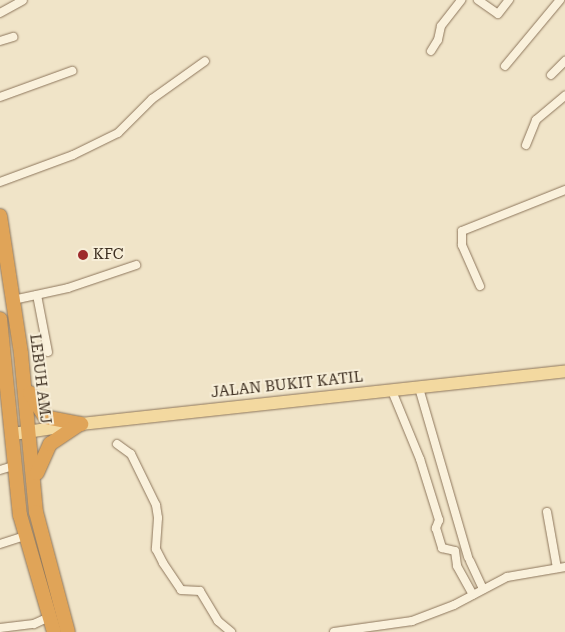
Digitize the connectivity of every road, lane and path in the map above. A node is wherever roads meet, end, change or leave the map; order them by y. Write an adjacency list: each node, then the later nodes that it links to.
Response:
1 (23, 0): 6 (street)
2 (461, 0): 9 (street)
3 (478, 0): 4 (street)
4 (509, 0)
5 (560, 0): 12 (street)
6 (0, 13)
7 (13, 37): 8 (street)
8 (0, 41)
9 (431, 51)
10 (204, 61): 18 (street)
11 (565, 62): 14 (street)
12 (505, 66)
13 (72, 71): 16 (street)
14 (551, 75)
15 (565, 96): 17 (street)
16 (0, 97)
17 (526, 144)
18 (0, 182)
19 (565, 190): 22 (street)
20 (0, 216): 24 (highway, LEBUH AMJ)
21 (136, 265): 23 (street)
22 (480, 286)
23 (37, 296): 24 (street); 26 (street)
24 (13, 300): 27 (highway, LEBUH AMJ)
25 (0, 319): 29 (highway)
26 (48, 352)
27 (21, 354): 32 (highway); 33 (highway, LEBUH AMJ)
28 (565, 371): 30 (main road, JALAN BUKIT KATIL)
29 (4, 385): 34 (highway)
30 (419, 388): 31 (main road, JALAN BUKIT KATIL); 43 (street)
31 (392, 391): 32 (main road, JALAN BUKIT KATIL); 44 (street)
32 (81, 424): 33 (main road, JALAN BUKIT KATIL); 38 (highway)
33 (30, 432): 34 (main road, JALAN BUKIT KATIL); 38 (highway, LEBUH AMJ)
34 (14, 434): 36 (highway)
35 (117, 444): 50 (street)
36 (16, 465): 37 (street); 40 (highway)
37 (0, 470)
38 (34, 481): 49 (highway, LEBUH AMJ)
39 (547, 512): 42 (street)
40 (25, 536): 41 (street); 45 (highway)
41 (0, 544)
42 (561, 567): 43 (street)
43 (483, 590): 44 (street)
44 (473, 595): 47 (street)
45 (48, 618): 46 (street); 48 (highway)
46 (0, 628)
47 (384, 628): 51 (street)
48 (54, 632)
49 (68, 632)
50 (231, 632)
51 (336, 632)

